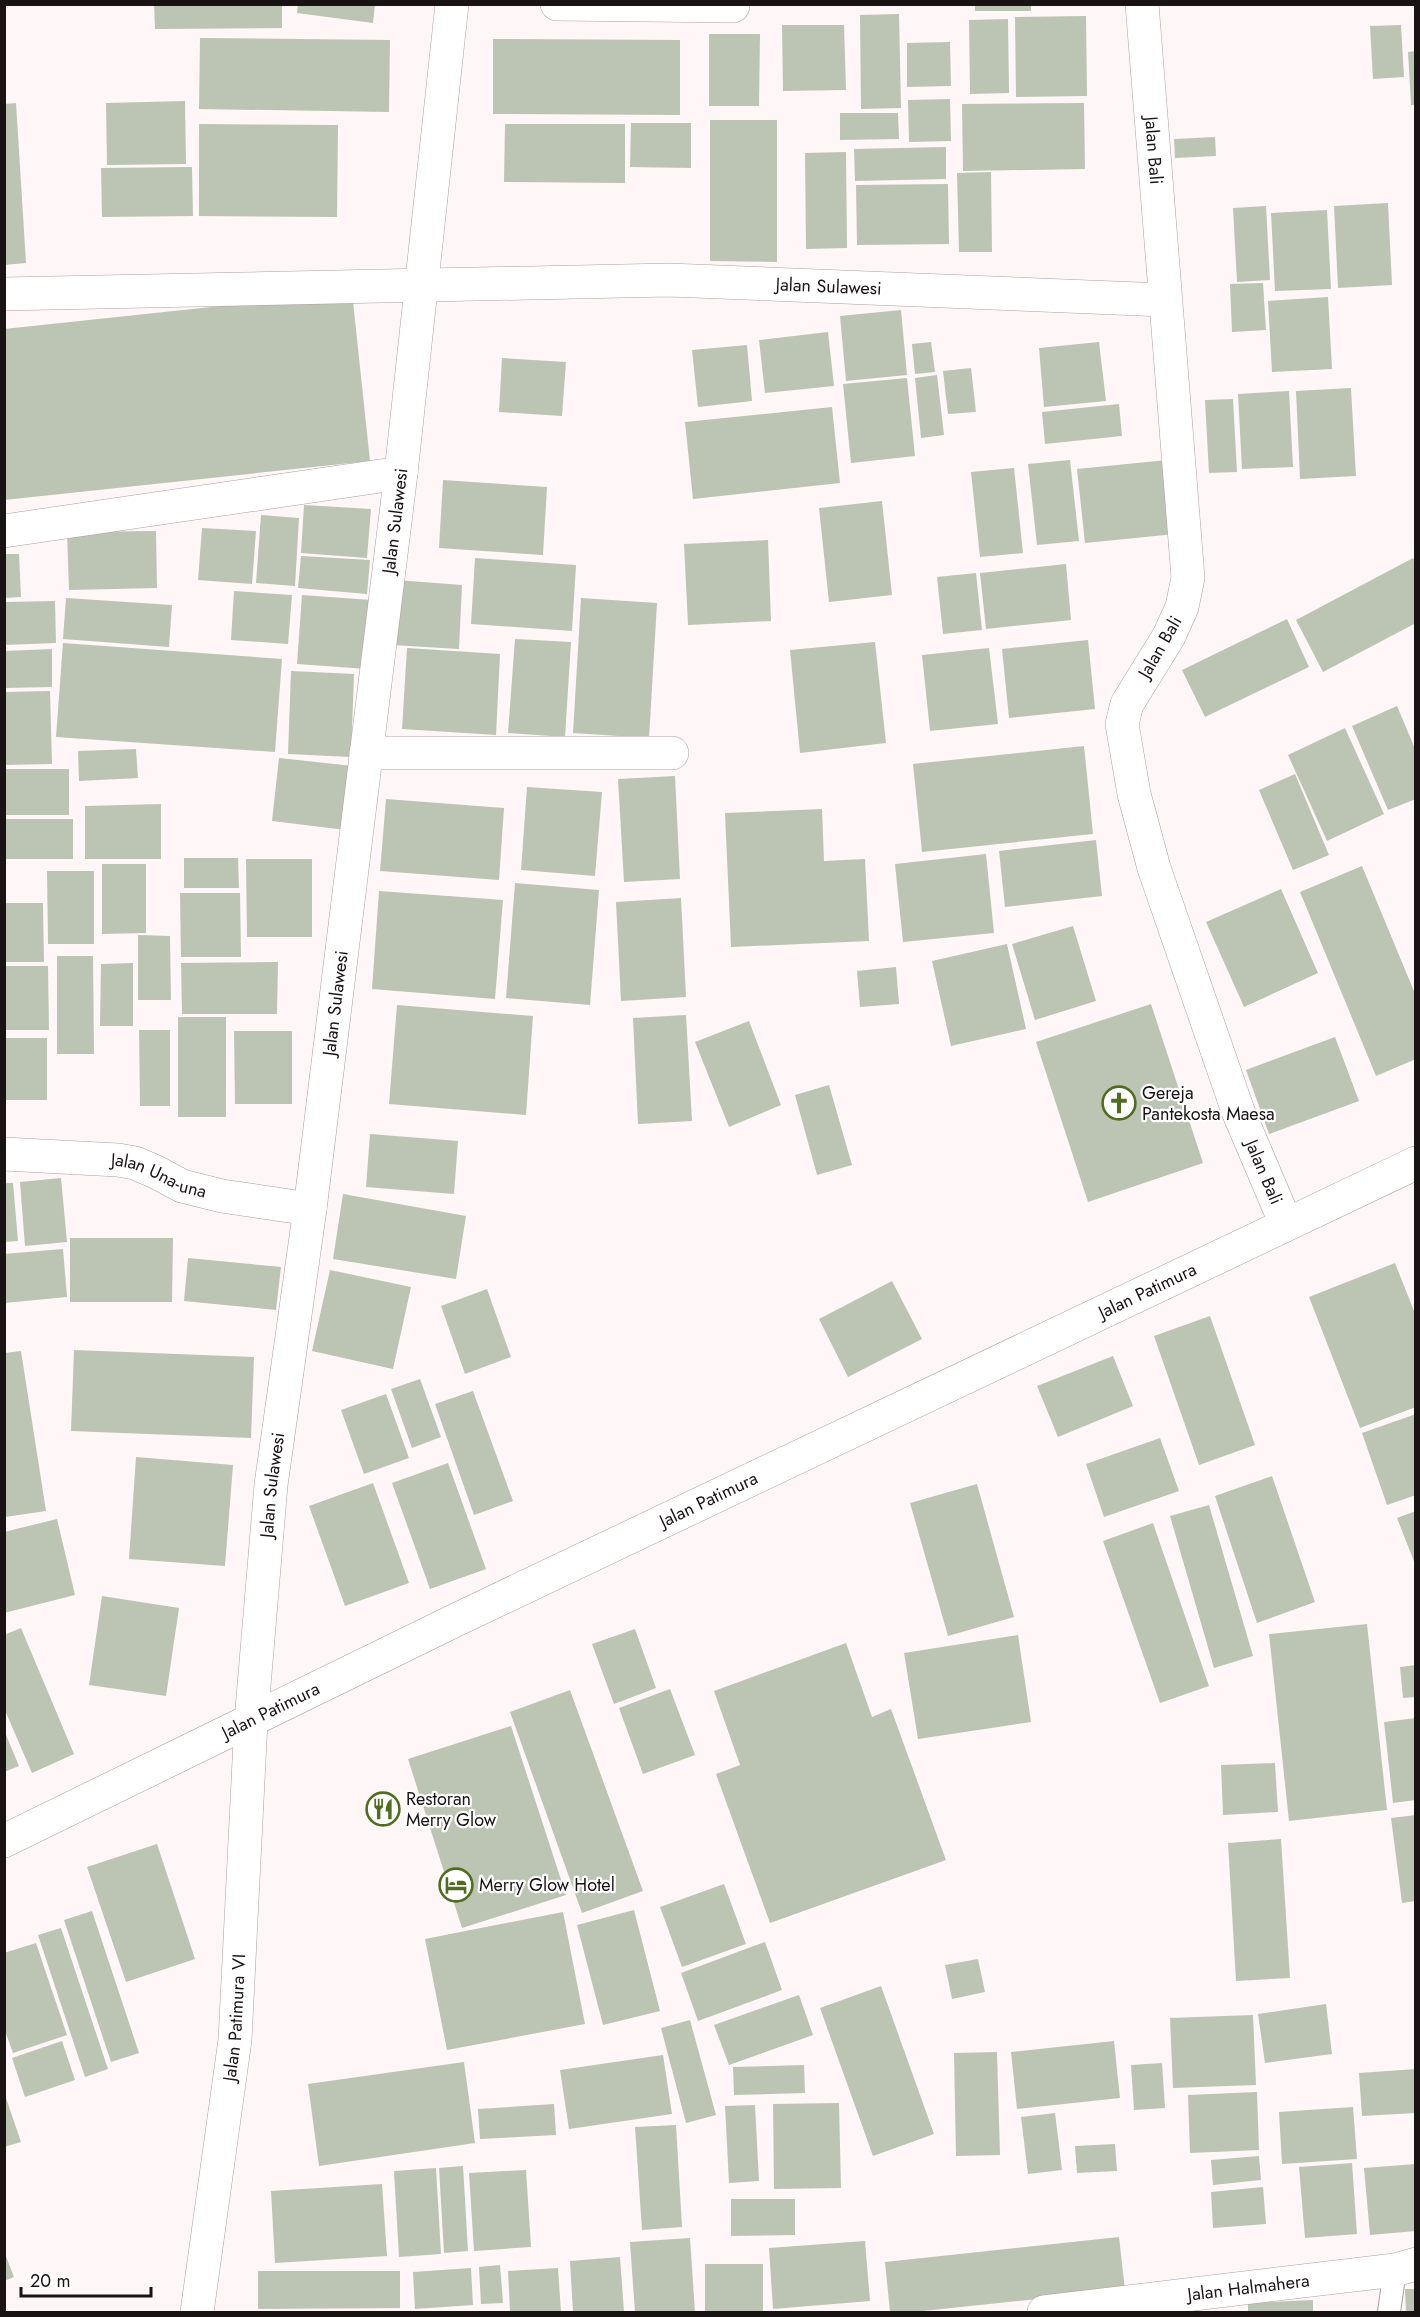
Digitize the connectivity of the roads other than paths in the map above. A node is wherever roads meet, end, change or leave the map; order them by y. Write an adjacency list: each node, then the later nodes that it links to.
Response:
1 (452, 4): 5 (street, Jalan Sulawesi)
2 (557, 4): 4 (street)
3 (1142, 4): 7 (street, Jalan Bali)
4 (733, 6)
5 (422, 285): 6 (street, Jalan Sulawesi); 7 (street, Jalan Sulawesi); 8 (street, Jalan Sulawesi)
6 (4, 294)
7 (1164, 300): 15 (street, Jalan Bali)
8 (401, 473): 9 (street); 10 (street, Jalan Sulawesi)
9 (4, 531)
10 (366, 753): 11 (street); 14 (street, Jalan Sulawesi)
11 (672, 753)
12 (4, 1154): 14 (street, Jalan Una-una)
13 (1416, 1163): 15 (street, Jalan Patimura)
14 (310, 1209): 16 (street, Jalan Sulawesi)
15 (1286, 1224): 16 (street, Jalan Patimura)
16 (251, 1720): 17 (street, Jalan Patimura); 20 (street, Jalan Patimura VI)
17 (4, 1841)
18 (1405, 2267): 19 (street, Jalan Halmahera); 21 (lane)
19 (1055, 2312)
20 (197, 2313)
21 (1389, 2313)

